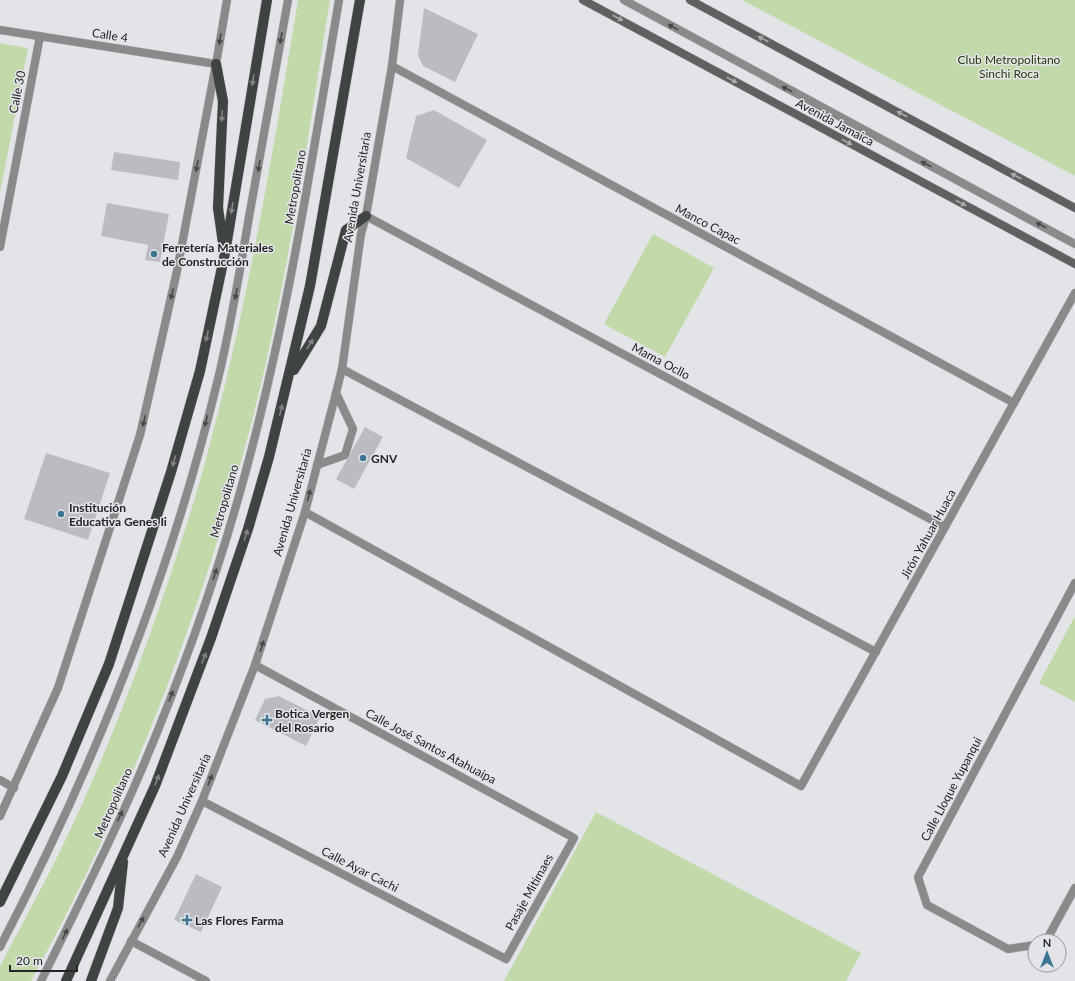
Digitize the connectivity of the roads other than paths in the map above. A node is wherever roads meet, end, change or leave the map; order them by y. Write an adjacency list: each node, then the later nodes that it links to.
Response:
1 (226, 0): 12 (street, one-way to 12)
2 (267, 0): 18 (main road, one-way to 18)
3 (288, 0): 42 (street, one-way to 42)
4 (339, 0): 44 (street, Metropolitano, one-way to 4)
5 (360, 0): 22 (main road)
6 (400, 0): 13 (street, Avenida Universitaria)
7 (584, 0): 19 (main road, Avenida Jamaica, one-way to 19)
8 (624, 0): 16 (street, one-way to 8)
9 (690, 0): 14 (main road, one-way to 9)
10 (0, 30): 11 (street, Calle 4)
11 (40, 36): 12 (street, Calle 4); 17 (street, Calle 30)
12 (216, 64): 18 (main road, one-way to 18); 32 (street, one-way to 32)
13 (392, 66): 15 (street, Avenida Universitaria); 24 (street, Manco Capac)
14 (1075, 208)
15 (366, 216): 21 (street, Avenida Universitaria); 22 (main road, one-way to 15); 27 (street, Mama Ocllo)
16 (1075, 244)
17 (0, 247)
18 (225, 253): 38 (main road, one-way to 38)
19 (1075, 264)
20 (1075, 293): 24 (street, Jirón Yahuar Huaca)
21 (342, 369): 23 (street, Avenida Universitaria); 29 (street)
22 (289, 377): 36 (main road, one-way to 22)
23 (336, 393): 25 (street, Avenida Universitaria); 25 (street)
24 (1014, 403): 27 (street, Jirón Yahuar Huaca)
25 (317, 465): 26 (street, Avenida Universitaria, one-way to 25)
26 (305, 512): 29 (street, Jirón Yahuar Huaca); 30 (street, Avenida Universitaria, one-way to 26)
27 (945, 527): 29 (street, Jirón Yahuar Huaca)
28 (1075, 583): 41 (street, Calle Lloque Yupanqui)
29 (876, 652)
30 (255, 665): 33 (street, Avenida Universitaria, one-way to 30); 35 (street, Calle José Santos Atahuaipa)
31 (0, 780): 32 (street)
32 (14, 788): 34 (street)
33 (202, 801): 40 (street, Avenida Universitaria, one-way to 33); 43 (street, Calle Ayar Cachi)
34 (0, 816)
35 (574, 838): 43 (street, Pasaje Mitimaes)
36 (124, 854): 45 (main road); 46 (main road)
37 (1075, 888): 39 (street)
38 (0, 902)
39 (1050, 933)
40 (131, 941): 47 (street, Avenida Universitaria); 48 (street)
41 (1027, 946)
42 (0, 947)
43 (506, 959)
44 (41, 981)
45 (66, 981)
46 (91, 981)
47 (110, 981)
48 (206, 981)

